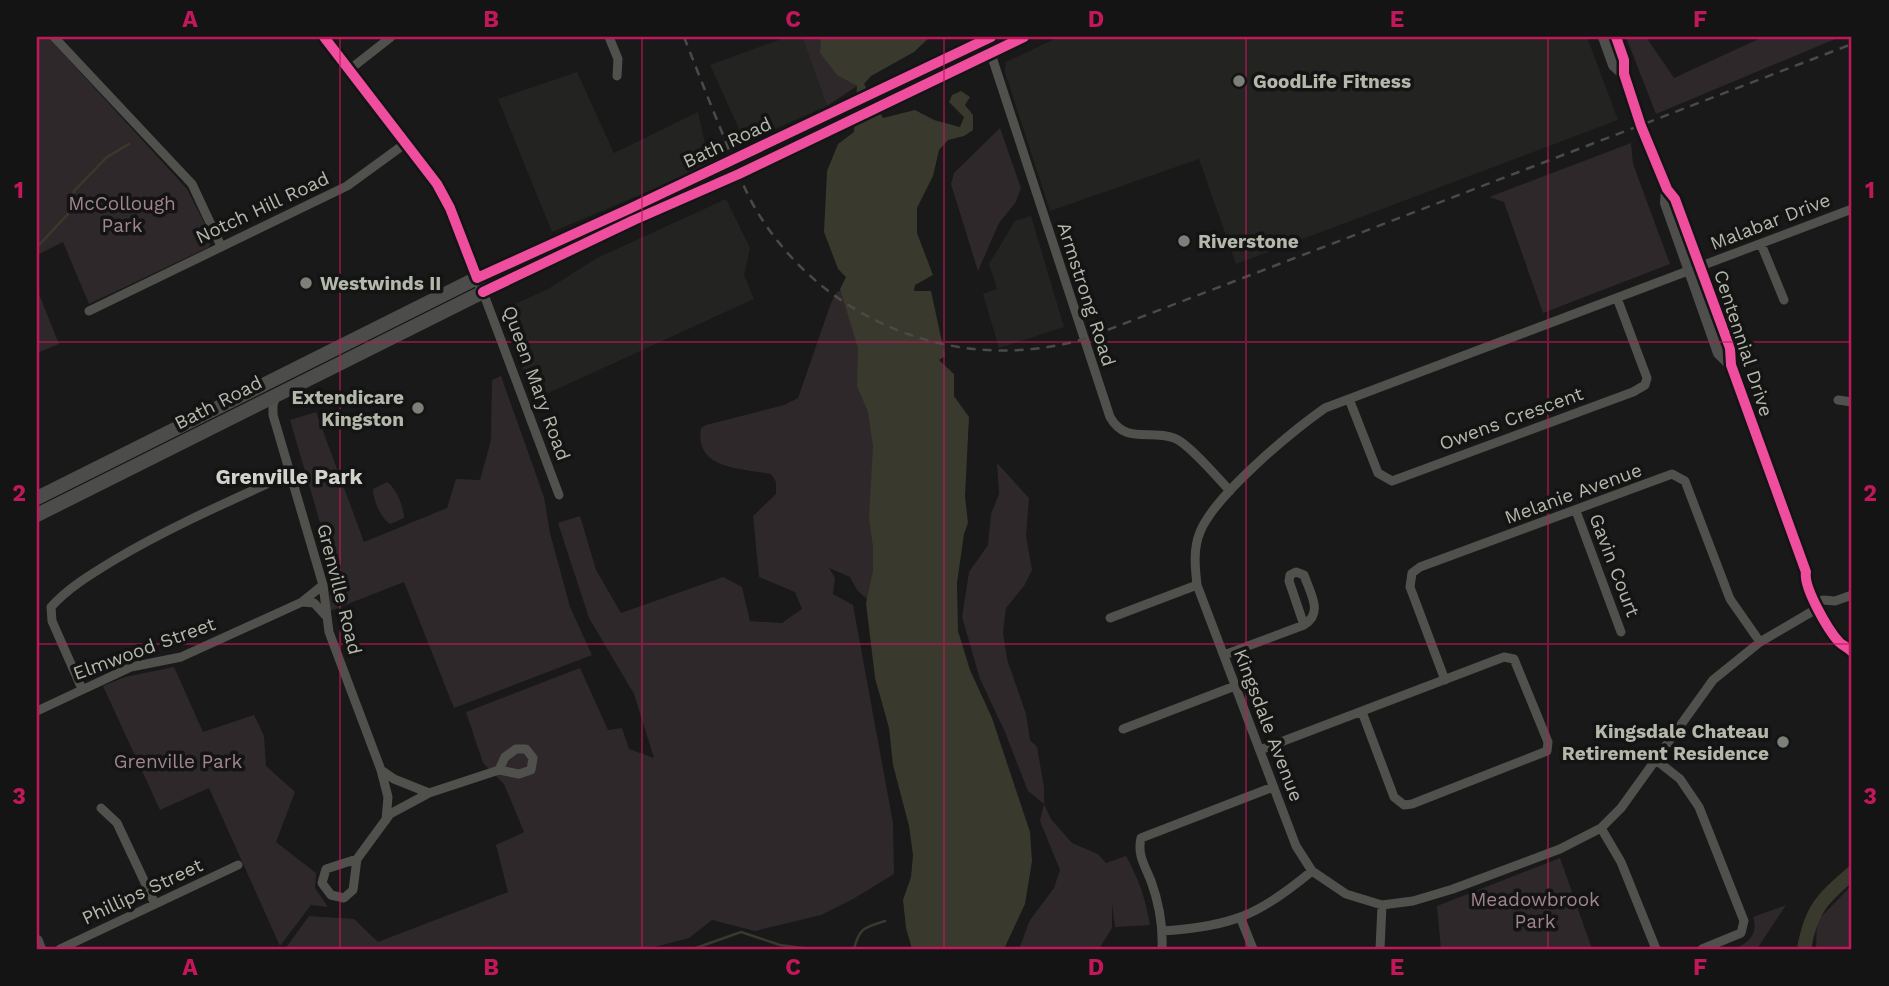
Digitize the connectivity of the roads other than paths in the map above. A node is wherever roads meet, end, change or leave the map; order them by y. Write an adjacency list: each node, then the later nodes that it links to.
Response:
1 (54, 37): 17 (street)
2 (324, 37): 9 (main road, Queen Mary Road)
3 (391, 37): 9 (street)
4 (609, 37): 11 (street)
5 (1024, 37): 8 (main road, Bath Road)
6 (1604, 37): 10 (main road, Centennial Drive)
7 (1616, 37): 10 (main road, Centennial Drive)
8 (989, 43): 12 (main road, Bath Road); 12 (main road, Bath Road); 31 (street, Armstrong Road)
9 (349, 70): 13 (main road, Queen Mary Road)
10 (1624, 74): 18 (main road, Centennial Drive)
11 (617, 76)
12 (839, 117): 15 (main road, Bath Road)
13 (406, 143): 17 (street, Notch Hill Road); 19 (main road, Queen Mary Road)
14 (1852, 209): 16 (street, Malabar Drive)
15 (632, 214): 19 (main road, Bath Road); 20 (main road, Bath Road)
16 (1761, 244): 18 (street, Malabar Drive); 22 (street)
17 (221, 247): 23 (street, Notch Hill Road)
18 (1695, 269): 21 (street, Kingsdale Avenue); 40 (main road, Centennial Drive)
19 (477, 278): 20 (main road, Queen Mary Road); 33 (main road, Bath Road)
20 (483, 292): 24 (main road, Bath Road); 32 (street, Queen Mary Road)
21 (1617, 298): 25 (street, Kingsdale Avenue); 25 (street, Owens Crescent)
22 (1784, 300)
23 (89, 311)
24 (277, 394): 28 (main road, Bath Road); 29 (street, Grenville Road)
25 (1349, 399): 31 (street, Kingsdale Avenue)
26 (1839, 400): 27 (street)
27 (1852, 402)
28 (250, 408): 29 (street); 35 (main road, Bath Road)
29 (273, 415): 30 (street, Grenville Road)
30 (291, 473): 36 (street, Grenville Road); 50 (street)
31 (1230, 491): 37 (street, Kingsdale Avenue)
32 (559, 495)
33 (37, 498)
34 (1576, 511): 44 (street, Gavin Court); 45 (street, Melanie Avenue); 48 (street, Melanie Avenue)
35 (37, 515)
36 (323, 585): 39 (street, Elmwood Street); 41 (street, Grenville Road)
37 (1197, 585): 42 (street); 47 (street, Kingsdale Avenue)
38 (1852, 596): 40 (street)
39 (303, 602): 41 (street); 50 (street, Elmwood Street)
40 (1821, 604): 45 (street, Kingsdale Avenue); 46 (main road, Centennial Drive)
41 (327, 616): 56 (street, Grenville Road)
42 (1110, 618)
43 (1304, 625): 43 (street); 47 (street)
44 (1621, 632)
45 (1759, 642): 55 (street, Kingsdale Avenue)
46 (1851, 650)
47 (1224, 655): 49 (street, Kingsdale Avenue)
48 (1445, 680): 52 (street); 52 (street)
49 (1235, 686): 53 (street); 54 (street, Kingsdale Avenue)
50 (82, 689): 51 (street, Elmwood Street)
51 (37, 711)
52 (1362, 712): 54 (street)
53 (1123, 729)
54 (1260, 750): 58 (street, Kingsdale Avenue)
55 (1656, 760): 62 (street, Kingsdale Avenue); 77 (street)
56 (382, 770): 59 (street); 61 (street, Grenville Road)
57 (499, 770): 59 (street)
58 (1273, 787): 65 (street, Kingsdale Avenue); 69 (street)
59 (429, 793): 61 (street)
60 (101, 808): 66 (street)
61 (386, 820): 63 (street)
62 (1601, 828): 67 (street, Kingsdale Avenue); 76 (street)
63 (357, 859): 63 (street)
64 (238, 865): 66 (street, Phillips Street)
65 (1312, 871): 67 (street, Kingsdale Avenue); 68 (street)
66 (155, 904): 72 (street, Phillips Street)
67 (1382, 905): 75 (street)
68 (1241, 919): 69 (street); 74 (street)
69 (1163, 931): 73 (street)
70 (37, 941): 71 (main road)
71 (40, 949)
72 (60, 949)
73 (1162, 949)
74 (1253, 949)
75 (1380, 949)
76 (1656, 949)
77 (1702, 949)

